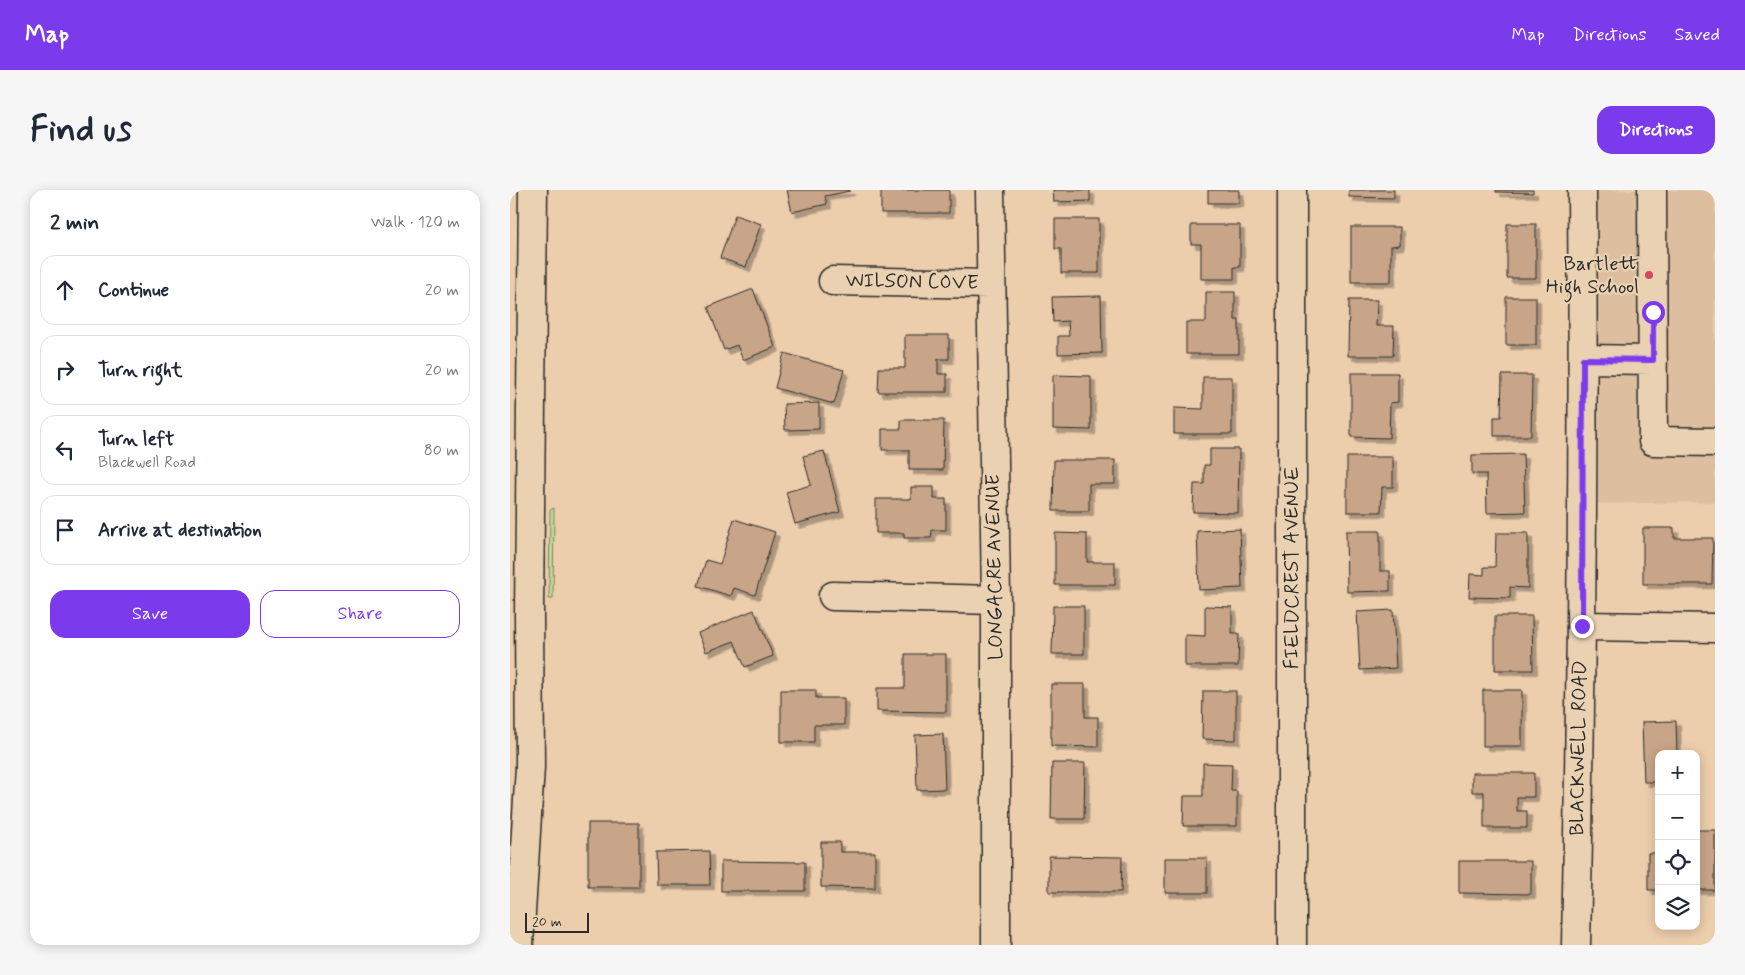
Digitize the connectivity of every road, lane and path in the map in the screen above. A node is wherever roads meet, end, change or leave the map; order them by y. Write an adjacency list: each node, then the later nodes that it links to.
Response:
1 (533, 190): 15 (street)
2 (990, 190): 7 (street, LONGACRE AVENUE)
3 (1292, 190): 17 (street, FIELDCREST AVENUE)
4 (1582, 190): 8 (street, BLACKWELL ROAD)
5 (1652, 190): 9 (street)
6 (834, 281): 7 (street, WILSON COVE)
7 (990, 284): 12 (street, LONGACRE AVENUE)
8 (1583, 359): 9 (street); 13 (street, BLACKWELL ROAD)
9 (1653, 360): 10 (street)
10 (1715, 442)
11 (833, 596): 12 (street)
12 (996, 600): 16 (street, LONGACRE AVENUE)
13 (1582, 626): 14 (street); 18 (street, BLACKWELL ROAD)
14 (1715, 628)
15 (519, 945)
16 (996, 945)
17 (1292, 945)
18 (1576, 945)

